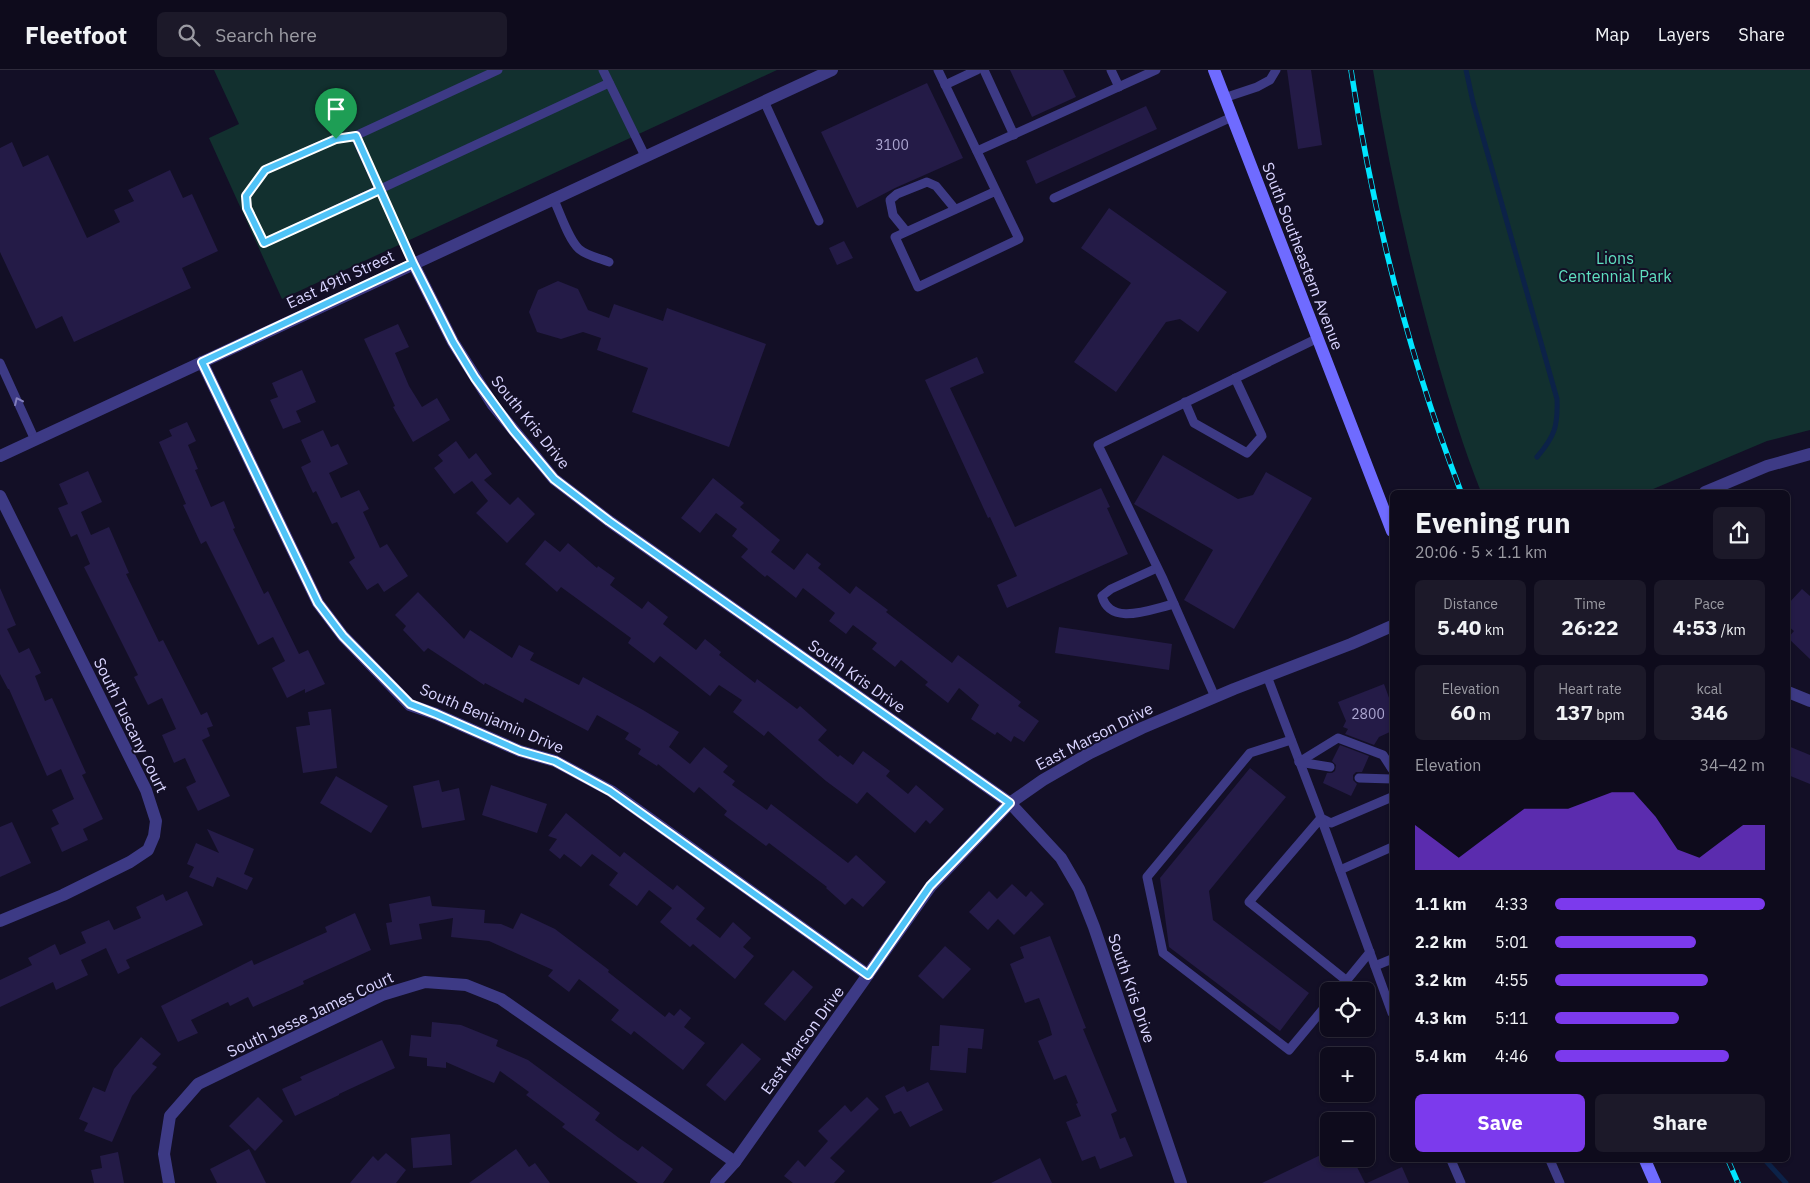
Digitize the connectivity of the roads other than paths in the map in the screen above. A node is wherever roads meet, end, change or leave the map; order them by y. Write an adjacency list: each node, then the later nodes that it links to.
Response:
1 (498, 70): 18 (lane)
2 (603, 70): 11 (lane)
3 (832, 70): 15 (street, East 49th Street)
4 (938, 70): 12 (lane)
5 (978, 70): 12 (lane)
6 (984, 70): 17 (lane)
7 (1111, 70): 13 (lane)
8 (1156, 70): 13 (lane)
9 (1214, 70): 14 (main road, South Southeastern Avenue)
10 (1276, 70): 14 (lane)
11 (609, 83): 20 (lane); 21 (lane)
12 (946, 85): 19 (lane)
13 (1119, 87): 17 (lane)
14 (1224, 98): 16 (main road, South Southeastern Avenue)
15 (764, 101): 20 (street, East 49th Street); 26 (lane)
16 (1232, 117): 24 (lane); 30 (main road, South Southeastern Avenue)
17 (1014, 135): 19 (lane)
18 (356, 136): 21 (lane); 21 (lane)
19 (977, 151): 22 (lane)
20 (644, 156): 23 (street, East 49th Street)
21 (380, 190): 29 (lane)
22 (996, 190): 25 (lane); 27 (lane)
23 (553, 198): 28 (lane); 29 (street, East 49th Street)
24 (1054, 198)
25 (955, 210): 27 (lane); 27 (lane)
26 (819, 221)
27 (906, 232)
28 (609, 262)
29 (413, 263): 31 (street, East 49th Street); 55 (street, South Kris Drive)
30 (1318, 338): 33 (lane); 40 (main road, South Southeastern Avenue)
31 (202, 362): 35 (street, East 49th Street); 63 (street, South Benjamin Drive)
32 (0, 363): 35 (lane, one-way to 32)
33 (1236, 378): 34 (lane); 34 (lane)
34 (1185, 402): 41 (lane)
35 (35, 440): 37 (street, East 49th Street)
36 (1810, 454): 38 (street)
37 (0, 456)
38 (1710, 490)
39 (0, 496): 59 (street, South Tuscany Court)
40 (1390, 526)
41 (1157, 568): 42 (lane); 42 (lane)
42 (1174, 604): 46 (lane)
43 (1390, 627): 44 (street, East Marson Drive)
44 (1267, 676): 46 (street, East Marson Drive); 48 (lane)
45 (1790, 693): 47 (street)
46 (1215, 697): 55 (street, East Marson Drive)
47 (1810, 701)
48 (1291, 740): 49 (lane); 66 (lane)
49 (1299, 762): 50 (lane); 51 (lane); 56 (lane)
50 (1390, 766)
51 (1330, 767)
52 (1359, 778): 53 (lane)
53 (1390, 779)
54 (1390, 798): 56 (lane)
55 (1010, 803): 63 (street, East Marson Drive); 71 (street, South Kris Drive)
56 (1321, 818): 58 (lane); 64 (lane)
57 (1390, 848): 58 (lane)
58 (1340, 870): 60 (lane)
59 (0, 922)
60 (1370, 952): 62 (lane); 64 (lane)
61 (1390, 961): 62 (lane)
62 (1375, 966): 65 (lane)
63 (868, 975): 67 (street, East Marson Drive)
64 (1347, 980)
65 (1390, 1007)
66 (1320, 1013)
67 (735, 1162): 72 (street, South Jesse James Court); 73 (street, East Marson Drive)
68 (1452, 1162): 74 (lane)
69 (1551, 1162): 75 (lane)
70 (1646, 1162): 76 (main road)
71 (1176, 1182)
72 (169, 1183)
73 (716, 1183)
74 (1461, 1183)
75 (1560, 1183)
76 (1655, 1183)

